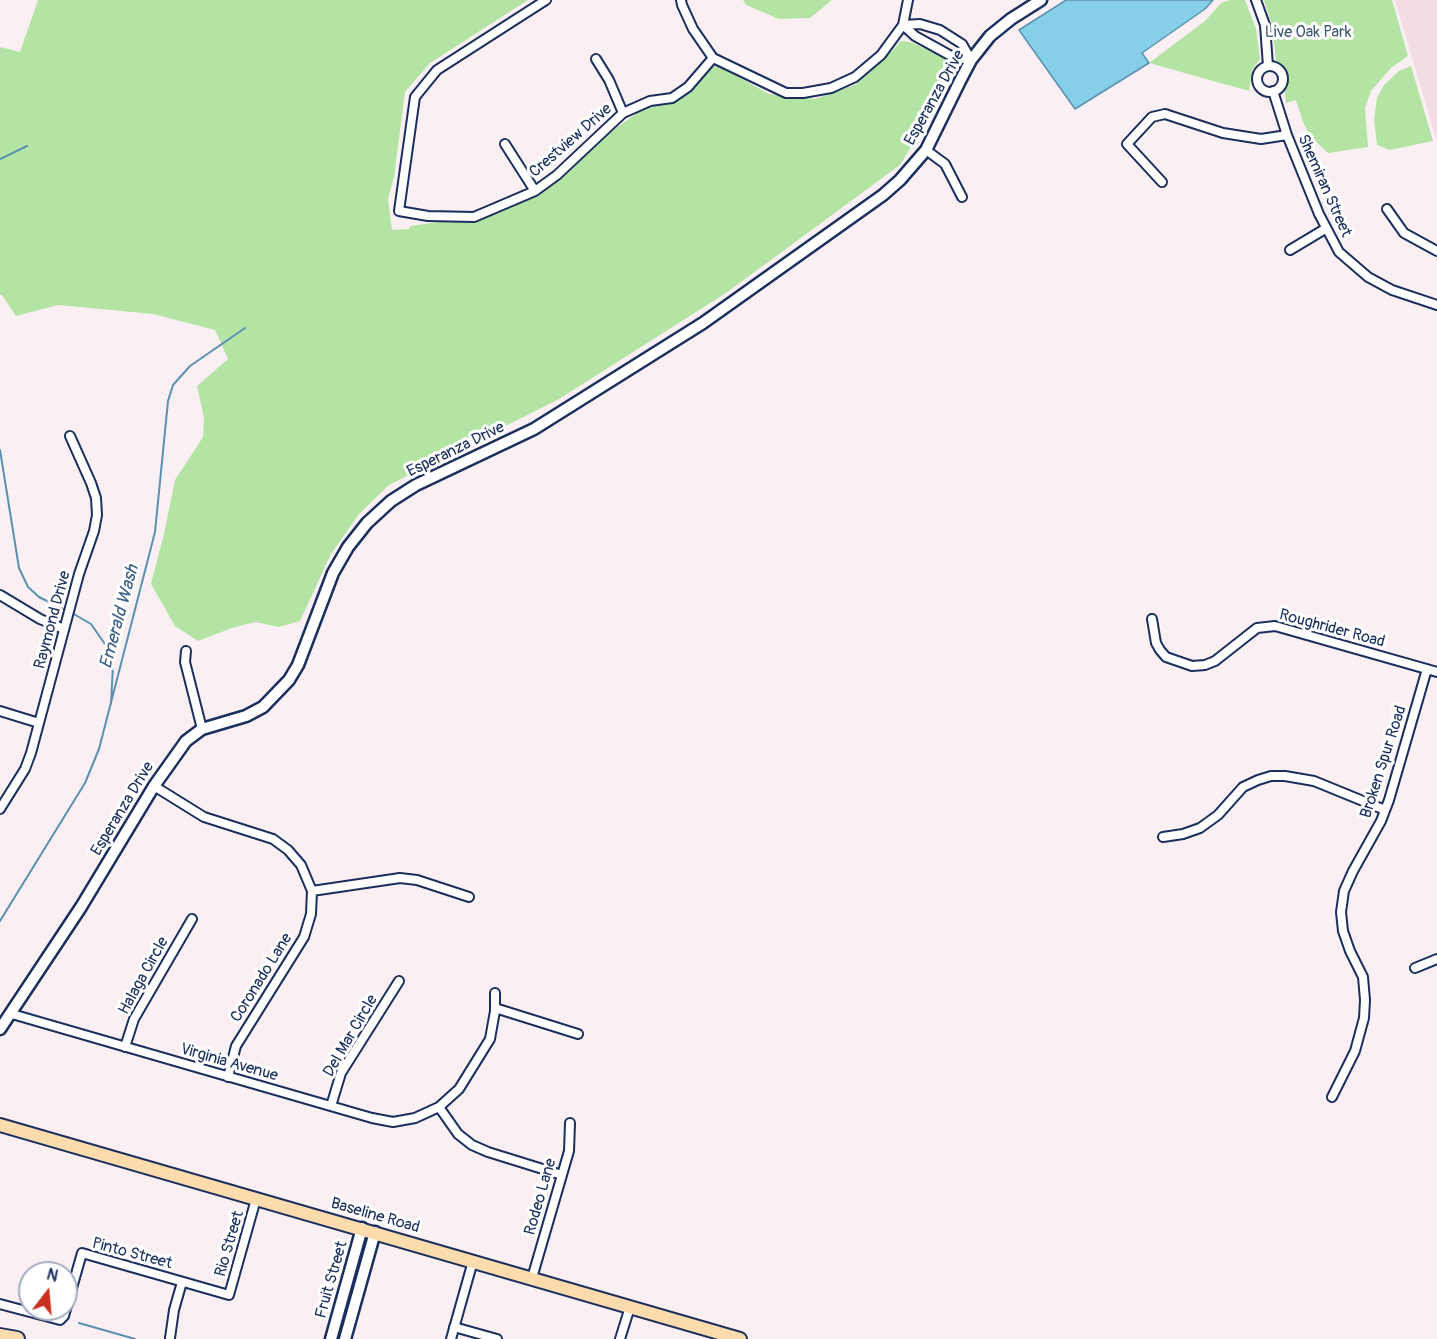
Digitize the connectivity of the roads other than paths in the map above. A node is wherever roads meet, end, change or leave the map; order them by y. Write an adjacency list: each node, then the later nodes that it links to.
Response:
1 (546, 0): 19 (street, Crestview Drive)
2 (681, 0): 9 (street)
3 (908, 0): 6 (street)
4 (1041, 0): 11 (main road, Esperanza Drive)
5 (1256, 0): 12 (street, Shemiran Street)
6 (903, 25): 7 (street); 8 (street); 9 (street)
7 (933, 28): 8 (street); 11 (street)
8 (929, 43): 11 (street)
9 (713, 58): 14 (street, Crestview Drive)
10 (596, 59): 14 (street)
11 (972, 60): 17 (main road, Esperanza Drive)
12 (1268, 66): 13 (street, Shemiran Street); 13 (street, Shemiran Street)
13 (1273, 91): 15 (street, Shemiran Street)
14 (622, 113): 19 (street, Crestview Drive)
15 (1287, 135): 18 (street); 22 (street, Shemiran Street)
16 (505, 144): 19 (street)
17 (926, 150): 20 (street); 35 (main road, Esperanza Drive)
18 (1162, 182)
19 (535, 191)
20 (962, 197)
21 (1387, 208): 24 (street)
22 (1325, 229): 23 (street); 25 (street, Shemiran Street)
23 (1290, 250)
24 (1437, 251)
25 (1437, 305)
26 (70, 436): 29 (street, Raymond Drive)
27 (0, 596): 29 (street)
28 (1152, 619): 31 (street, Roughrider Road)
29 (64, 628): 34 (street, Raymond Drive)
30 (186, 651): 35 (street)
31 (1427, 669): 32 (street, Roughrider Road); 38 (street, Broken Spur Road)
32 (1437, 672)
33 (0, 711): 34 (street)
34 (39, 723): 37 (street, Raymond Drive)
35 (202, 729): 36 (main road, Esperanza Drive)
36 (154, 786): 40 (street); 48 (main road, Esperanza Drive)
37 (0, 809)
38 (1385, 810): 39 (street); 53 (street, Broken Spur Road)
39 (1162, 837)
40 (312, 891): 41 (street); 52 (street, Coronado Lane)
41 (469, 897)
42 (192, 920): 51 (street, Halaga Circle)
43 (1436, 963): 44 (street)
44 (1415, 968)
45 (399, 981): 54 (street, Del Mar Circle)
46 (495, 993): 47 (street)
47 (495, 1008): 50 (street); 55 (street)
48 (12, 1014): 49 (main road, Esperanza Drive); 51 (street, Virginia Avenue)
49 (0, 1029)
50 (578, 1034)
51 (125, 1047): 52 (street, Virginia Avenue)
52 (228, 1077): 54 (street, Virginia Avenue)
53 (1332, 1097)
54 (331, 1106): 55 (street, Virginia Avenue)
55 (439, 1107): 58 (street)
56 (570, 1123): 58 (street, Rodeo Lane)
57 (0, 1125): 59 (main road, Baseline Road)
58 (562, 1174): 64 (street, Rodeo Lane)
59 (256, 1199): 60 (main road, Baseline Road); 66 (street, Rio Street)
60 (362, 1228): 61 (main road, Baseline Road); 74 (main road, Fruit Street)
61 (375, 1232): 62 (main road, Baseline Road); 75 (main road, Fruit Street)
62 (473, 1261): 64 (main road, Baseline Road); 70 (street)
63 (78, 1267): 65 (street, Pinto Street)
64 (531, 1278): 68 (main road, Baseline Road)
65 (182, 1282): 66 (street, Pinto Street); 72 (street)
66 (229, 1296)
67 (0, 1304): 69 (street, Pinto Street)
68 (630, 1307): 78 (street); 79 (main road, Baseline Road)
69 (18, 1309)
70 (454, 1327): 76 (street); 77 (street)
71 (0, 1336): 73 (highway)
72 (170, 1338)
73 (17, 1339)
74 (331, 1339)
75 (345, 1339)
76 (451, 1339)
77 (497, 1339)
78 (620, 1339)
79 (740, 1339)

